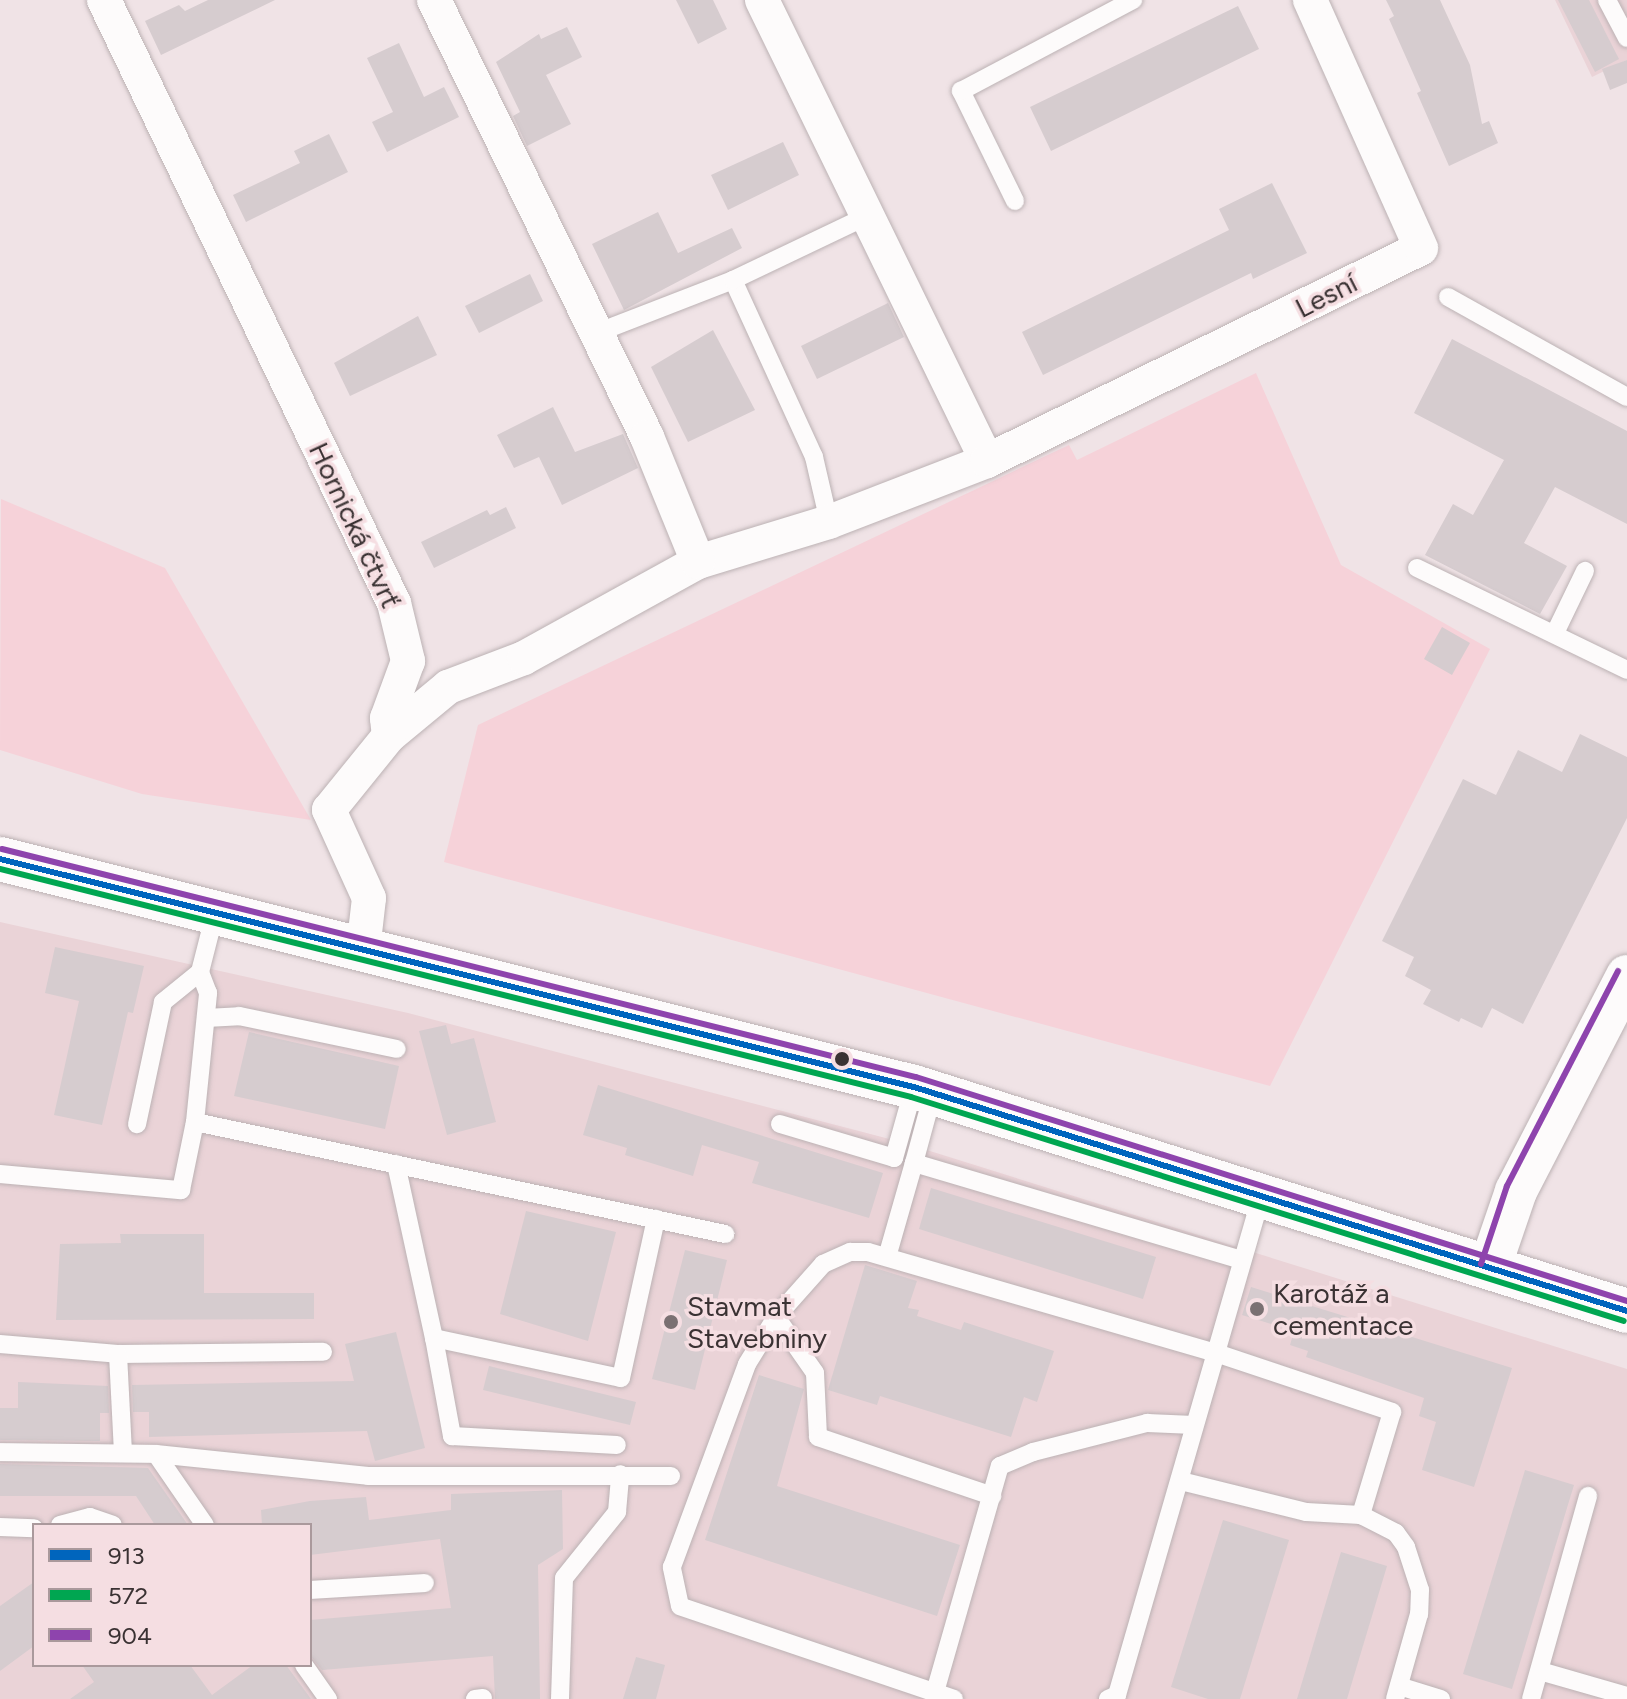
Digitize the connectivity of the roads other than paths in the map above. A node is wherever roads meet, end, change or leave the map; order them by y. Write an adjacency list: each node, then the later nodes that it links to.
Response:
1 (104, 0): 20 (street, Hornická čtvrť)
2 (434, 0): 12 (street)
3 (762, 0): 9 (street)
4 (1133, 0): 8 (lane)
5 (1310, 0): 14 (street, Lesní)
6 (1607, 0): 7 (lane)
7 (1627, 38)
8 (1015, 201)
9 (867, 216): 10 (lane); 14 (street)
10 (733, 280): 12 (lane); 15 (lane)
11 (1448, 297): 13 (lane)
12 (594, 334): 16 (street)
13 (1627, 397)
14 (987, 461): 15 (street)
15 (829, 522): 16 (street)
16 (698, 562): 22 (street)
17 (1417, 568): 19 (lane)
18 (1585, 571): 19 (lane)
19 (1555, 633): 21 (lane)
20 (408, 661): 22 (street); 23 (street)
21 (1627, 670)
22 (448, 687): 23 (street)
23 (389, 736): 26 (street)
24 (0, 859): 25 (main road)
25 (215, 913): 26 (main road); 27 (lane)
26 (363, 950): 31 (main road)
27 (200, 972): 29 (lane); 33 (lane)
28 (1626, 982): 43 (street)
29 (206, 1018): 30 (lane); 32 (lane)
30 (397, 1049)
31 (924, 1090): 34 (lane); 35 (lane); 38 (main road)
32 (195, 1122): 36 (lane); 37 (lane)
33 (137, 1124)
34 (780, 1124)
35 (914, 1163): 41 (lane); 42 (lane)
36 (396, 1164): 39 (lane); 46 (lane)
37 (0, 1174)
38 (1261, 1197): 42 (lane); 43 (main road)
39 (656, 1219): 40 (lane); 46 (lane)
40 (725, 1234)
41 (887, 1257): 45 (lane); 49 (lane)
42 (1241, 1260): 49 (lane)
43 (1490, 1267): 44 (main road)
44 (1627, 1311)
45 (776, 1317): 59 (lane); 71 (lane)
46 (434, 1338): 52 (lane)
47 (0, 1344): 50 (lane)
48 (323, 1352): 50 (lane)
49 (1213, 1352): 51 (lane); 61 (lane)
50 (118, 1354): 54 (lane)
51 (1194, 1425): 58 (lane); 59 (lane)
52 (617, 1445)
53 (0, 1452): 54 (lane)
54 (123, 1452): 55 (lane)
55 (156, 1454): 56 (lane); 64 (lane)
56 (620, 1474): 57 (lane); 78 (lane)
57 (671, 1476)
58 (1181, 1481): 61 (lane); 75 (lane)
59 (992, 1496): 71 (lane)
60 (1588, 1496): 70 (lane)
61 (1361, 1515): 72 (lane)
62 (68, 1523): 63 (lane)
63 (107, 1523)
64 (204, 1523)
65 (0, 1527): 66 (lane)
66 (32, 1528)
67 (425, 1583): 68 (lane)
68 (312, 1590)
69 (305, 1667): 76 (lane)
70 (1540, 1671): 73 (lane); 81 (lane)
71 (935, 1692): 79 (lane)
72 (1397, 1692): 80 (lane)
73 (1627, 1696)
74 (483, 1698): 77 (lane)
75 (1118, 1698)
76 (328, 1699)
77 (475, 1699)
78 (560, 1699)
79 (954, 1699)
80 (1441, 1699)
81 (1531, 1699)

